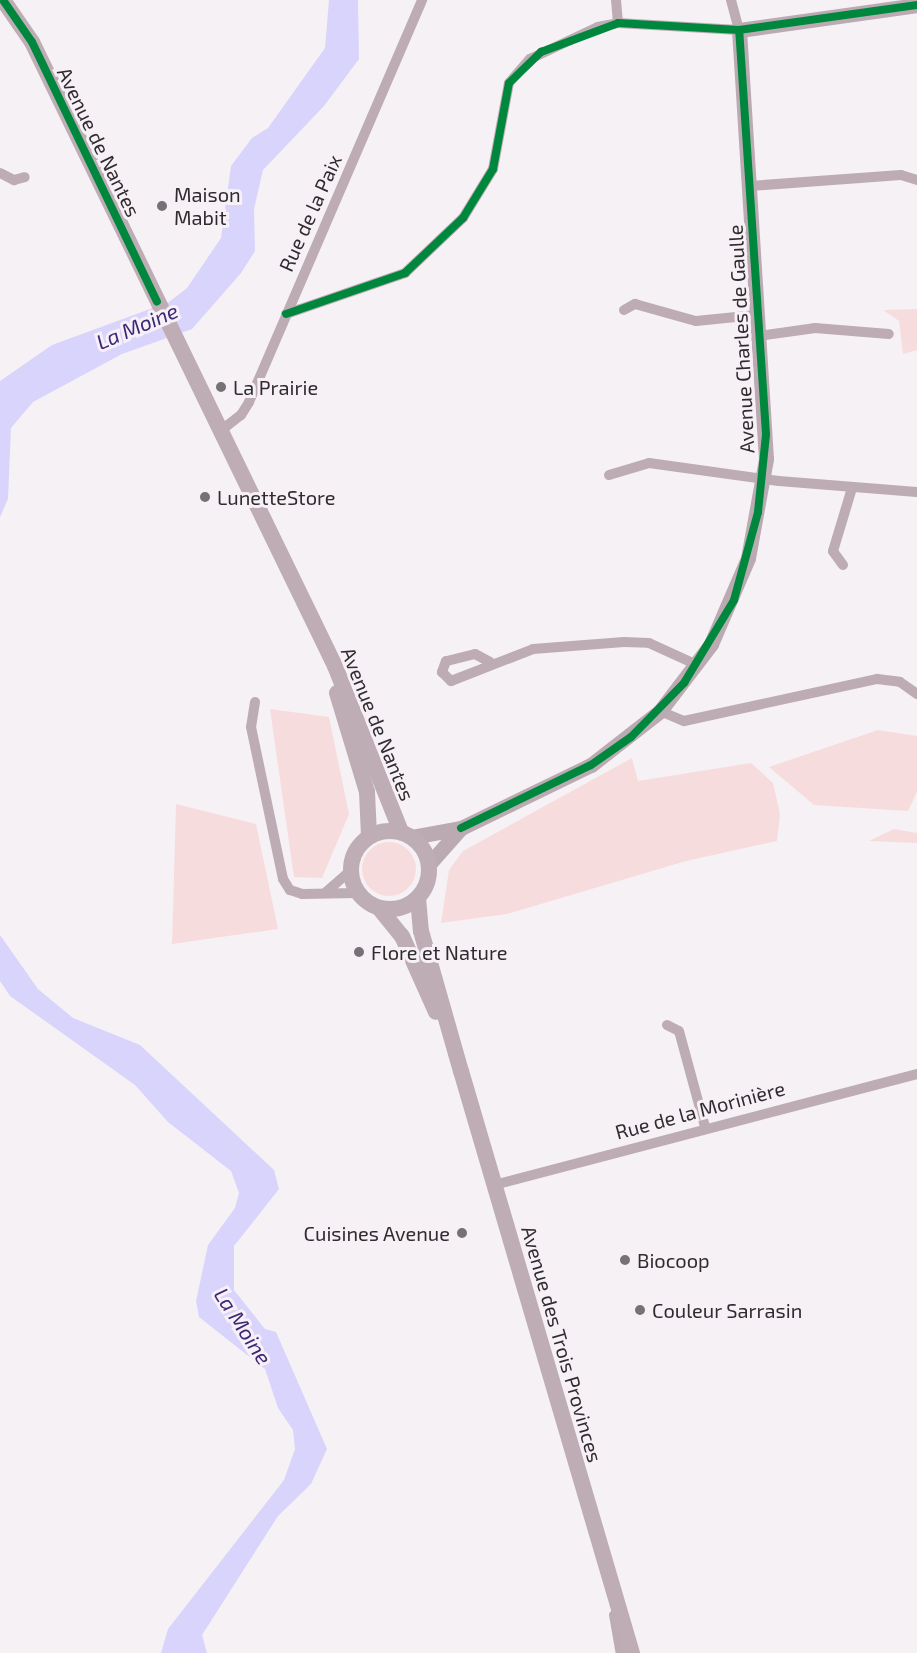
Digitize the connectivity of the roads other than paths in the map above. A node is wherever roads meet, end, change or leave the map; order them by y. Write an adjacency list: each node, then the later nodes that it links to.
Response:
1 (3, 0): 17 (main road, Avenue de Nantes)
2 (422, 0): 13 (street, Rue de la Paix)
3 (616, 0): 6 (street)
4 (731, 0): 7 (street)
5 (917, 5): 7 (street)
6 (618, 23): 7 (street); 13 (street)
7 (740, 30): 11 (street, Avenue Charles de Gaulle)
8 (0, 173): 9 (street)
9 (25, 177)
10 (917, 180): 11 (street)
11 (750, 186): 14 (street, Avenue Charles de Gaulle)
12 (624, 310): 14 (street)
13 (286, 314): 17 (street, Rue de la Paix)
14 (756, 315): 16 (street, Avenue Charles de Gaulle)
15 (889, 334): 16 (street)
16 (758, 336): 19 (street, Avenue Charles de Gaulle)
17 (219, 432): 23 (main road, Avenue de Nantes)
18 (609, 475): 19 (street)
19 (763, 478): 20 (street); 25 (street, Avenue Charles de Gaulle)
20 (852, 488): 21 (street); 22 (street)
21 (917, 492)
22 (843, 566)
23 (316, 633): 30 (main road, Avenue de Nantes); 31 (main road, Avenue de Nantes)
24 (490, 662): 25 (street)
25 (698, 665): 28 (street, Avenue Charles de Gaulle)
26 (917, 694): 28 (street)
27 (255, 702): 34 (street)
28 (660, 711): 29 (street, Avenue Charles de Gaulle)
29 (461, 828): 30 (street, Avenue Charles de Gaulle); 32 (street, Avenue Charles de Gaulle)
30 (407, 834): 31 (main road); 32 (main road)
31 (369, 836): 33 (main road)
32 (429, 864): 36 (main road)
33 (350, 871): 34 (street); 35 (main road)
34 (326, 893): 35 (street)
35 (358, 893): 37 (main road)
36 (418, 898): 37 (main road); 39 (main road, Avenue des Trois Provinces)
37 (379, 908): 39 (main road, Avenue des Trois Provinces)
38 (667, 1025): 41 (street)
39 (460, 1071): 42 (main road, Avenue des Trois Provinces)
40 (917, 1074): 41 (street, Rue de la Morinière)
41 (705, 1127): 42 (street, Rue de la Morinière)
42 (494, 1185): 43 (main road, Avenue des Trois Provinces)
43 (605, 1570): 44 (street); 45 (main road, Avenue des Trois Provinces)
44 (621, 1653)
45 (630, 1653)

